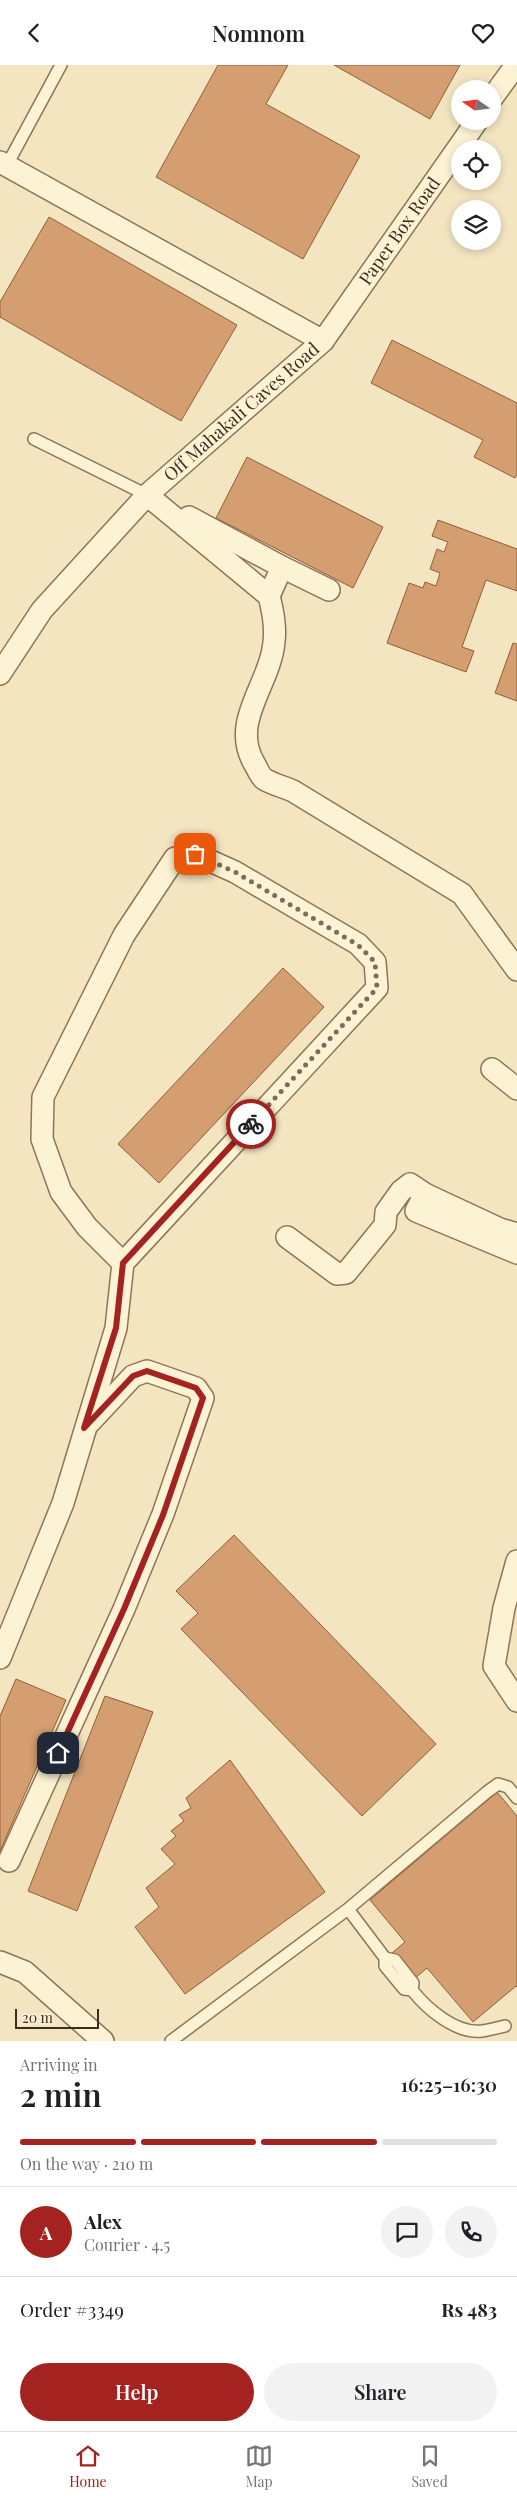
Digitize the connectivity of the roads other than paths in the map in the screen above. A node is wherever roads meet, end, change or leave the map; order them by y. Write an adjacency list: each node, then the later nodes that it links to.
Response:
1 (61, 65): 5 (lane)
2 (516, 65): 3 (street)
3 (501, 86)
4 (470, 130): 6 (street, Paper Box Road)
5 (3, 164): 6 (street, Off Mahakali Caves Road)
6 (323, 341): 8 (street, Off Mahakali Caves Road)
7 (34, 439): 8 (lane)
8 (147, 495): 12 (street); 13 (street, Off Mahakali Caves Road)
9 (190, 517): 10 (street)
10 (282, 567): 11 (street); 12 (street)
11 (329, 590)
12 (269, 596): 14 (street)
13 (0, 675)
14 (517, 970)
15 (492, 1069): 16 (street)
16 (517, 1089)
17 (425, 1194): 18 (street); 19 (street); 20 (street)
18 (517, 1234)
19 (287, 1237)
20 (517, 1253)
21 (123, 1263): 21 (street); 22 (street)
22 (84, 1428): 24 (street); 27 (street)
23 (517, 1561): 25 (street)
24 (0, 1658)
25 (517, 1701)
26 (517, 1797): 28 (lane)
27 (9, 1861)
28 (348, 1909): 30 (lane); 32 (lane)
29 (0, 1962): 31 (street)
30 (505, 2026)
31 (103, 2041)
32 (171, 2041)

